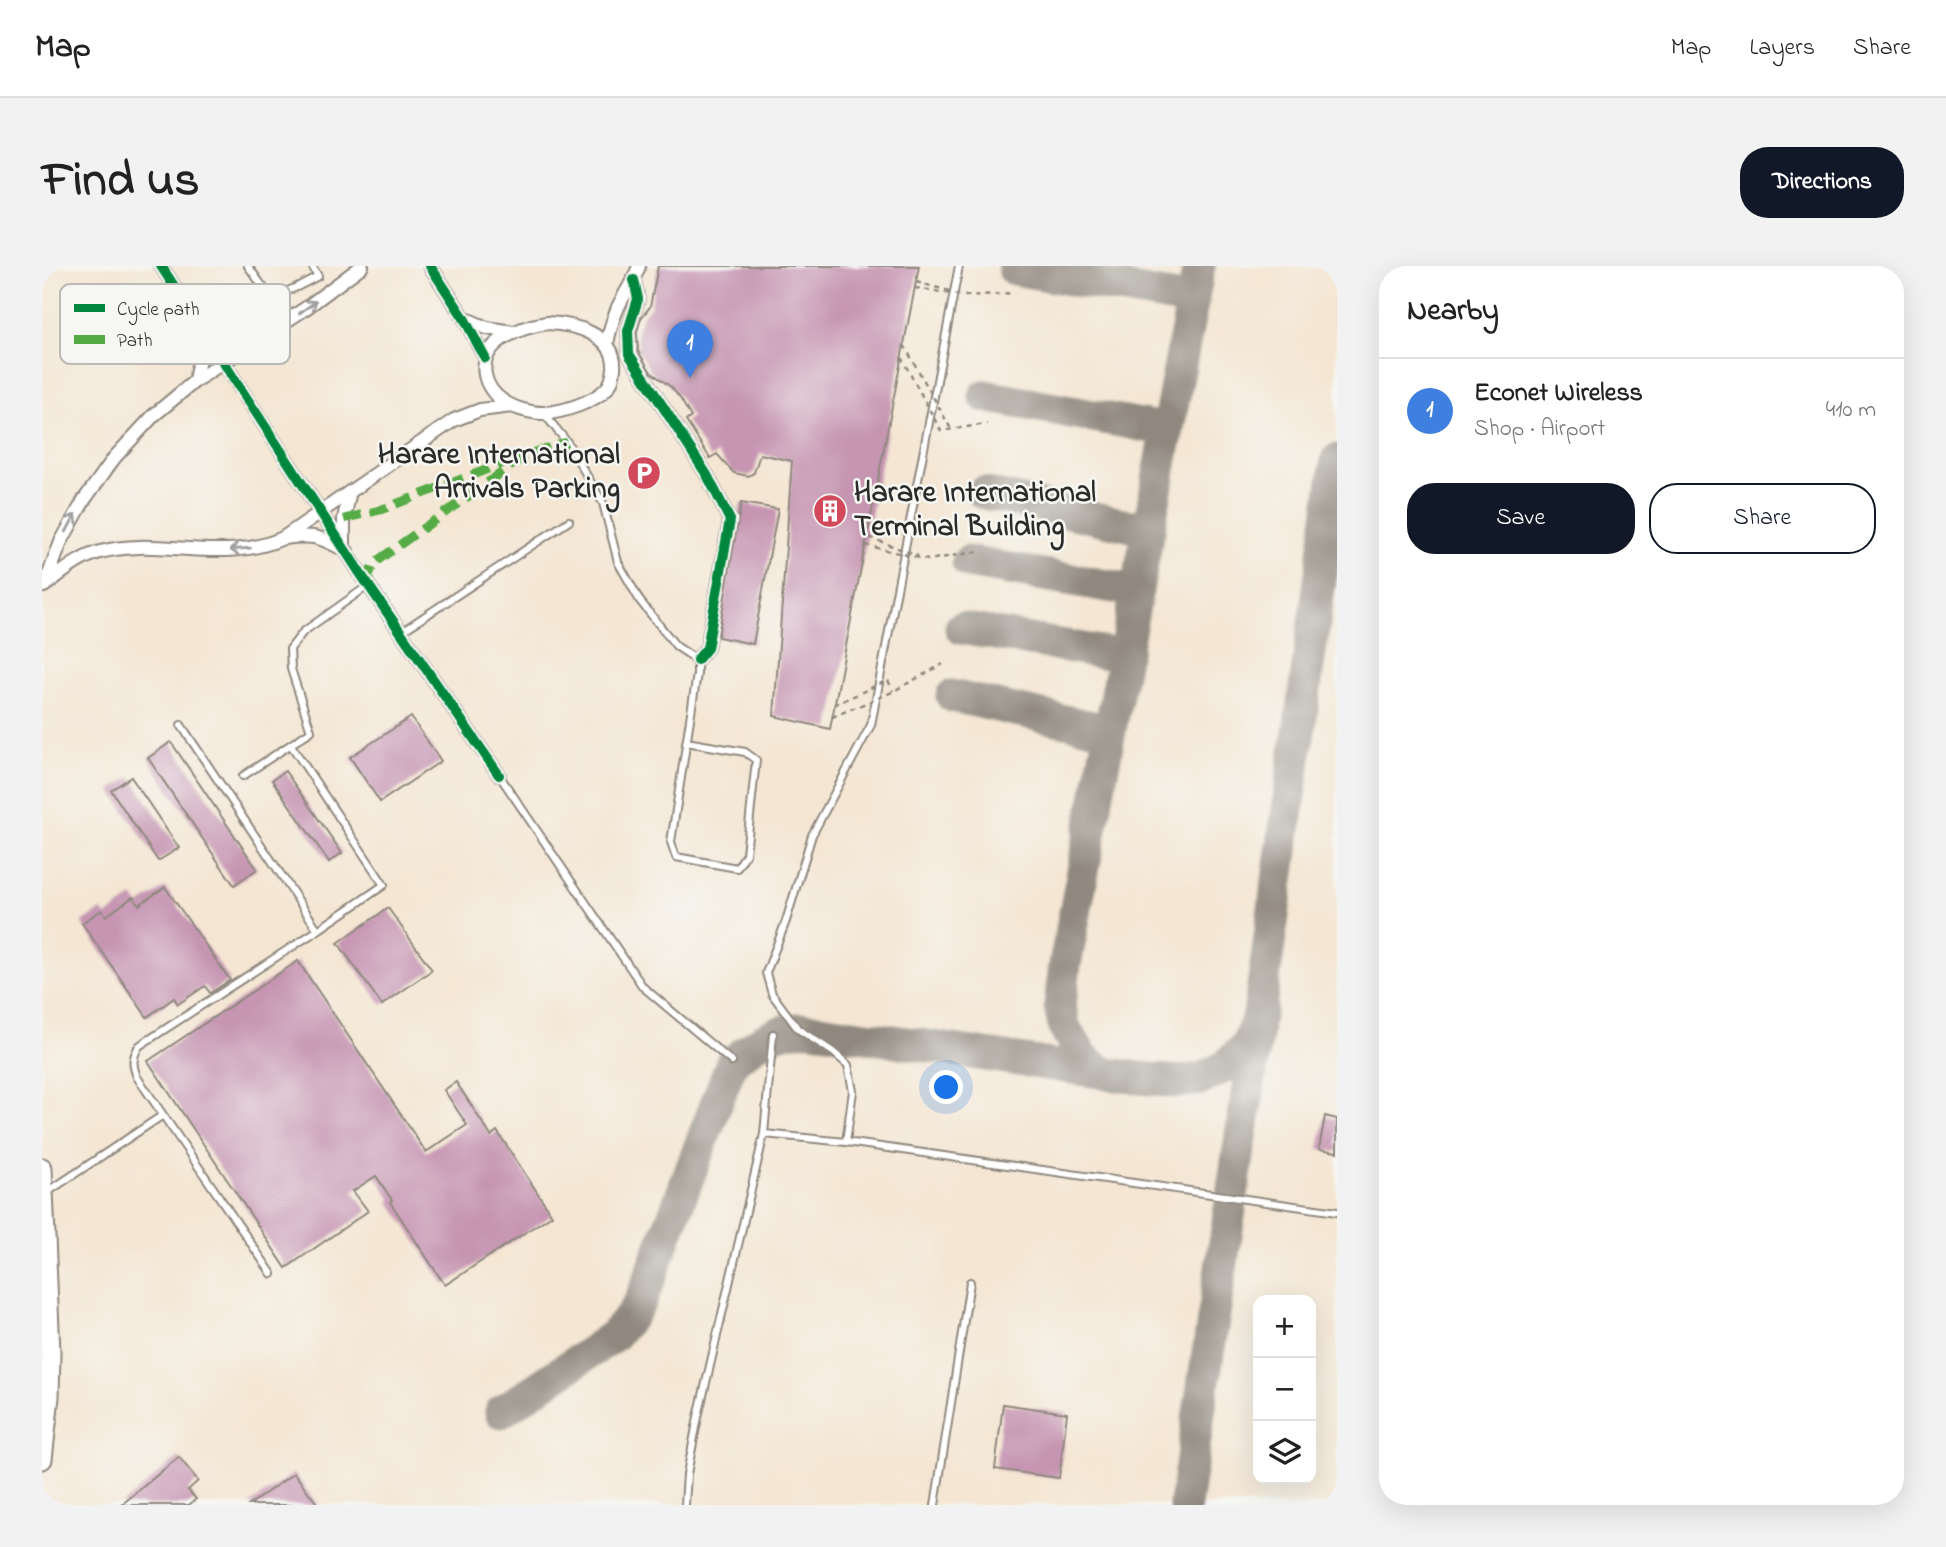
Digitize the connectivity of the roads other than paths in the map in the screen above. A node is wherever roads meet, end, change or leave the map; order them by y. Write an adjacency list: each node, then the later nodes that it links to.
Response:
1 (161, 266): 9 (street)
2 (248, 266): 10 (lane)
3 (312, 266): 11 (lane)
4 (362, 266): 13 (street, one-way to 4)
5 (430, 266): 12 (street)
6 (639, 266): 8 (street)
7 (959, 266): 42 (lane)
8 (634, 280): 15 (street); 31 (street)
9 (172, 284)
10 (261, 284)
11 (290, 289)
12 (464, 318): 14 (street); 16 (street)
13 (290, 319)
14 (513, 332): 15 (street); 16 (street)
15 (607, 345): 22 (street)
16 (485, 358): 21 (street)
17 (198, 364): 20 (street)
18 (222, 364): 20 (street)
19 (226, 364): 24 (street)
20 (195, 381): 29 (street, one-way to 20)
21 (512, 406): 22 (street); 23 (street)
22 (544, 413): 31 (lane)
23 (349, 495): 24 (street); 27 (street)
24 (322, 511): 26 (street); 27 (street)
25 (569, 521): 30 (lane)
26 (283, 538): 27 (street); 29 (street, one-way to 29)
27 (346, 549): 28 (street)
28 (369, 585): 30 (street); 34 (lane)
29 (43, 589)
30 (401, 632): 35 (street)
31 (697, 660): 33 (lane)
32 (181, 725): 37 (lane)
33 (686, 742): 33 (lane)
34 (291, 745): 36 (lane); 37 (lane)
35 (499, 775): 39 (lane)
36 (243, 776)
37 (318, 930): 40 (lane)
38 (773, 1034): 41 (lane)
39 (732, 1062)
40 (163, 1115): 44 (lane); 46 (lane)
41 (764, 1134): 42 (lane); 49 (lane)
42 (846, 1142): 45 (lane)
43 (42, 1168): 44 (main road)
44 (44, 1195): 48 (main road)
45 (1337, 1212)
46 (272, 1274)
47 (970, 1282): 50 (lane)
48 (42, 1460)
49 (685, 1505)
50 (935, 1505)

